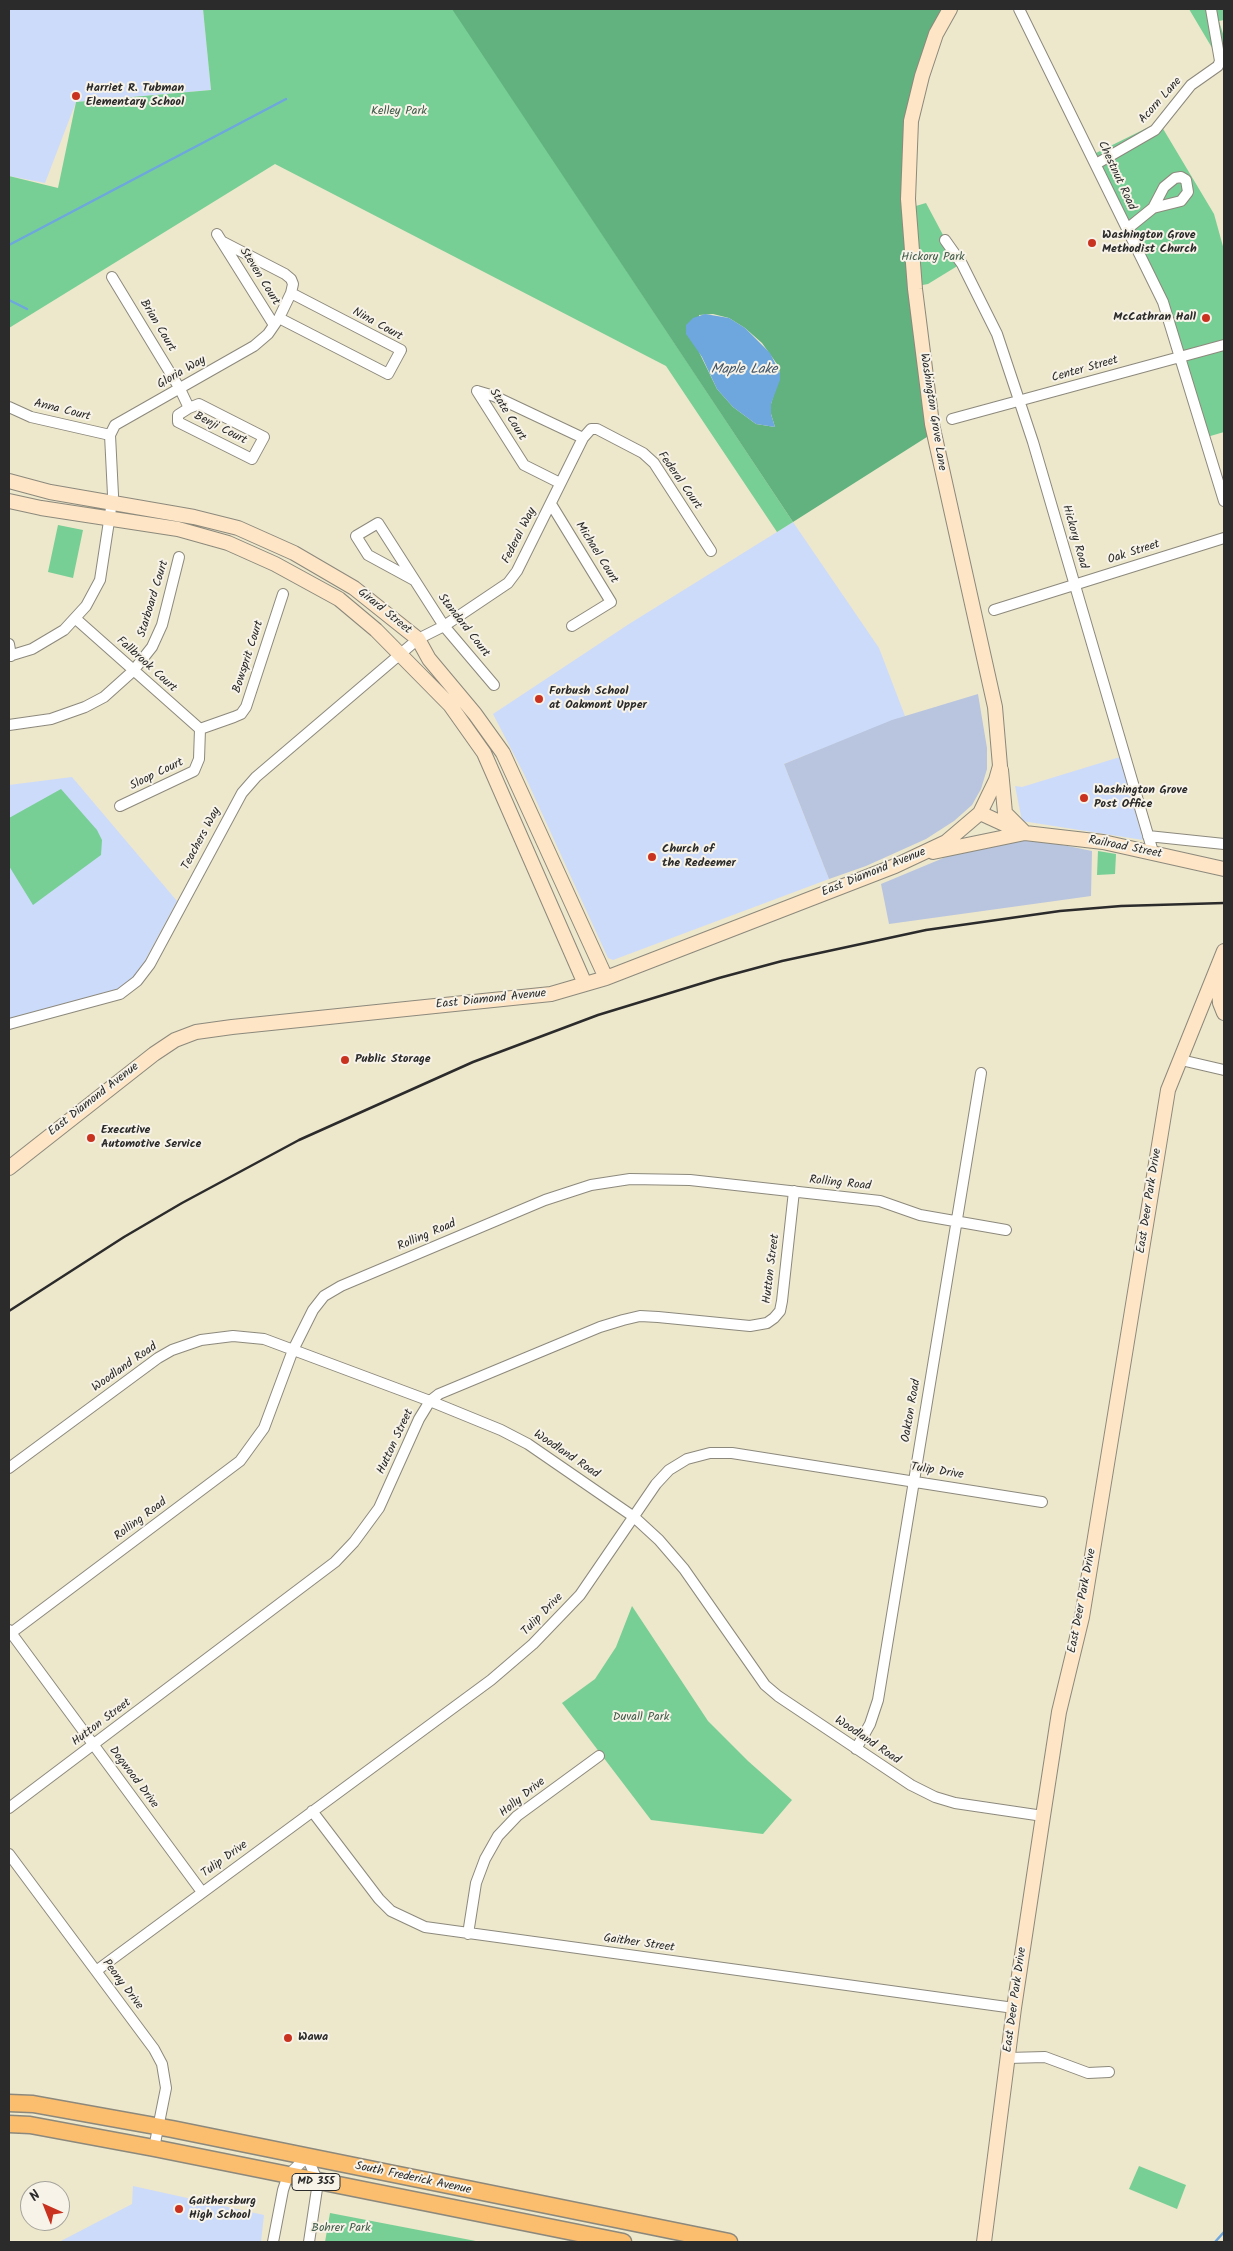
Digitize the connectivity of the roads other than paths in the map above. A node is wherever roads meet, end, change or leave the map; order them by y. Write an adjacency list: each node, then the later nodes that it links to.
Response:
1 (950, 9): 45 (street, Washington Grove Lane)
2 (1019, 9): 4 (street, Chestnut Road)
3 (1211, 9): 4 (street, Acorn Lane)
4 (1096, 164): 6 (street, Chestnut Road)
5 (1153, 208): 6 (street)
6 (1127, 229): 12 (street, Chestnut Road)
7 (944, 240): 14 (street, Hickory Road)
8 (112, 276): 13 (street, Brian Court)
9 (291, 293): 10 (street, Gloria Way); 10 (street, Steven Court); 10 (street, Nina Court)
10 (276, 322): 13 (street, Gloria Way)
11 (1224, 345): 12 (street, Center Street)
12 (1181, 356): 14 (street, Center Street); 23 (street, Chestnut Road)
13 (180, 388): 16 (street, Benji Court); 18 (street, Gloria Way)
14 (1019, 402): 17 (street, Center Street); 31 (street, Hickory Road)
15 (9, 407): 18 (street, Anna Court)
16 (189, 408): 16 (street, Benji Court)
17 (952, 419)
18 (110, 435): 24 (street)
19 (586, 435): 21 (street, Federal Way); 21 (street, State Court); 28 (street, Federal Court)
20 (9, 482): 24 (street, Girard Street)
21 (560, 483): 25 (street, Federal Way)
22 (9, 500): 26 (street, Girard Street)
23 (1224, 501)
24 (112, 502): 26 (street); 37 (street, Girard Street)
25 (551, 504): 35 (street, Federal Way); 36 (street, Michael Court)
26 (110, 519): 34 (street); 39 (street, Girard Street)
27 (1224, 538): 31 (street, Oak Street)
28 (712, 551)
29 (179, 557): 41 (street, Starboard Court)
30 (414, 580): 30 (street, Standard Court); 35 (street, Standard Court)
31 (1074, 585): 33 (street, Oak Street); 49 (street, Hickory Road)
32 (282, 594): 44 (street, Bowsprit Court)
33 (994, 610)
34 (76, 619): 40 (street); 41 (street, Fallbrook Court)
35 (444, 626): 37 (street, Federal Way); 42 (street, Standard Court)
36 (572, 626)
37 (418, 639): 39 (street, Teachers Way); 56 (street, Girard Street)
38 (9, 644): 40 (street)
39 (400, 653): 57 (street, Girard Street); 59 (street, Teachers Way)
40 (10, 656)
41 (133, 671): 43 (street, Starboard Court); 44 (street, Fallbrook Court)
42 (494, 685)
43 (9, 725)
44 (200, 729): 46 (street, Sloop Court)
45 (1000, 766): 47 (street, Washington Grove Lane); 48 (street)
46 (120, 806)
47 (978, 816): 48 (street, Railroad Street); 52 (street, East Diamond Avenue)
48 (1020, 834): 51 (street, Railroad Street); 52 (street)
49 (1148, 836): 50 (street); 51 (street, Hickory Road)
50 (1224, 844)
51 (1153, 852): 53 (street, Railroad Street)
52 (925, 853): 56 (street, East Diamond Avenue)
53 (1224, 869)
54 (1224, 951): 55 (street, East Deer Park Drive)
55 (1217, 968): 58 (street, East Deer Park Drive); 60 (street, East Deer Park Drive)
56 (606, 978): 57 (street, East Diamond Avenue)
57 (585, 984): 63 (street, East Diamond Avenue)
58 (1224, 1013)
59 (9, 1024)
60 (1181, 1060): 61 (street); 79 (street, East Deer Park Drive)
61 (1224, 1070)
62 (981, 1073): 65 (street, Oakton Road)
63 (9, 1168)
64 (794, 1191): 65 (street, Rolling Road); 67 (street, Rolling Road); 68 (street, Hutton Street)
65 (957, 1222): 66 (street, Rolling Road); 70 (street, Oakton Road)
66 (1006, 1230)
67 (293, 1350): 68 (street, Woodland Road); 69 (street, Woodland Road); 73 (street, Rolling Road)
68 (430, 1401): 72 (street, Woodland Road); 74 (street, Hutton Street)
69 (9, 1468)
70 (913, 1480): 71 (street, Tulip Drive); 72 (street, Tulip Drive); 75 (street, Oakton Road)
71 (1042, 1502)
72 (634, 1517): 75 (street, Woodland Road); 78 (street, Tulip Drive)
73 (10, 1631): 74 (street, Dogwood Drive)
74 (93, 1745): 77 (street, Hutton Street); 81 (street, Dogwood Drive)
75 (856, 1749): 79 (street, Woodland Road)
76 (599, 1756): 82 (street, Holly Drive)
77 (9, 1808)
78 (312, 1811): 81 (street, Tulip Drive); 82 (street, Gaither Street)
79 (1042, 1816): 84 (street, East Deer Park Drive)
80 (9, 1854): 83 (street, Peony Drive)
81 (202, 1892): 83 (street, Tulip Drive)
82 (468, 1934): 84 (street, Gaither Street)
83 (96, 1971): 89 (street, Peony Drive)
84 (1014, 2008): 85 (street, East Deer Park Drive)
85 (1008, 2058): 86 (street); 99 (street, East Deer Park Drive)
86 (1109, 2072)
87 (9, 2103): 89 (main road, South Frederick Avenue / MD 355)
88 (9, 2124): 90 (main road, South Frederick Avenue / MD 355)
89 (158, 2126): 90 (street, Peony Drive); 91 (main road, South Frederick Avenue / MD 355)
90 (154, 2148): 92 (main road, South Frederick Avenue / MD 355)
91 (307, 2157): 92 (street); 93 (street); 94 (main road, South Frederick Avenue / MD 355)
92 (288, 2175): 93 (main road, South Frederick Avenue / MD 355); 95 (street)
93 (318, 2182): 96 (street); 97 (main road, South Frederick Avenue / MD 355)
94 (706, 2240): 98 (main road, South Frederick Avenue / MD 355)
95 (273, 2242)
96 (309, 2242)
97 (623, 2242)
98 (729, 2242)
99 (984, 2242)

